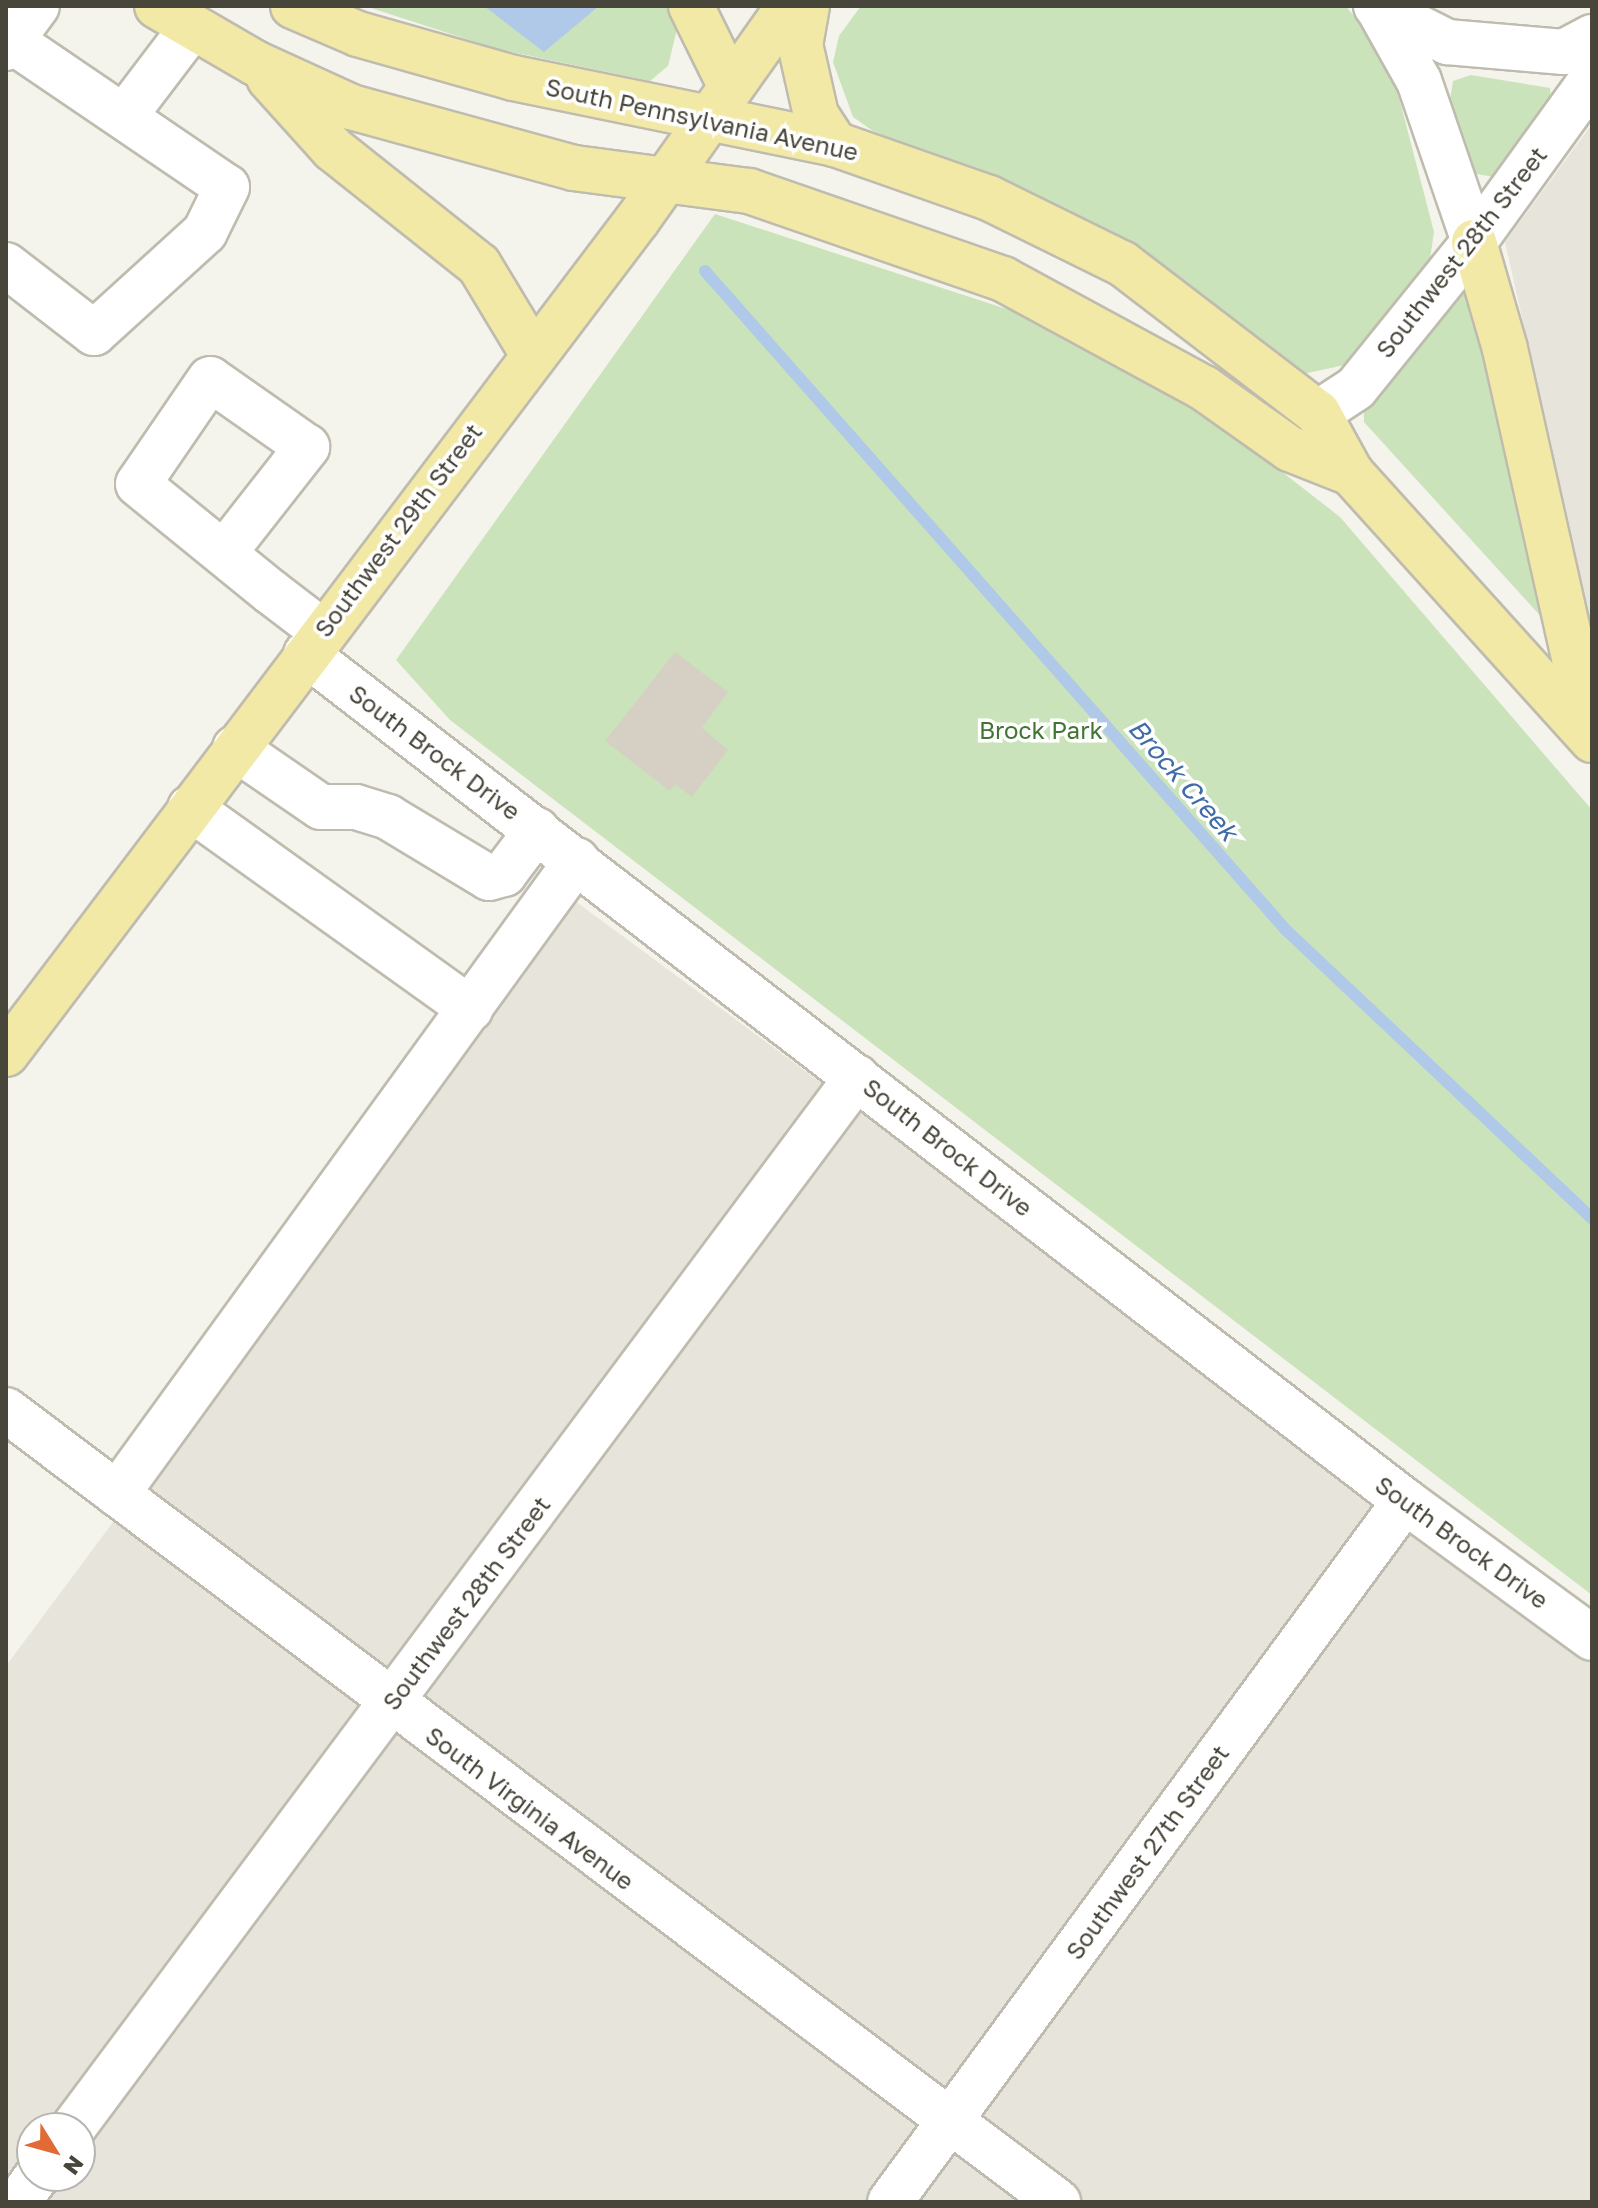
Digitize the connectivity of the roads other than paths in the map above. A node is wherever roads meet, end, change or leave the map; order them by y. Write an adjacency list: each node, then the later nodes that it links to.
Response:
1 (37, 6): 9 (street)
2 (293, 6): 12 (main road, South Pennsylvania Avenue)
3 (691, 6): 12 (main road)
4 (789, 6): 12 (main road, Southwest 29th Street)
5 (807, 6): 14 (main road)
6 (1377, 7): 8 (street); 16 (street)
7 (174, 16): 10 (main road, South Pennsylvania Avenue); 13 (street)
8 (1592, 37)
9 (8, 42): 13 (street)
10 (255, 63): 15 (main road, South Pennsylvania Avenue); 18 (main road)
11 (1592, 79): 16 (street, Southwest 28th Street)
12 (718, 100): 14 (main road, South Pennsylvania Avenue); 15 (main road, Southwest 29th Street)
13 (126, 114): 17 (street)
14 (835, 144): 19 (main road, South Pennsylvania Avenue)
15 (663, 179): 18 (main road, Southwest 29th Street); 20 (main road, South Pennsylvania Avenue)
16 (1474, 242): 19 (street, Southwest 28th Street); 23 (main road)
17 (6, 265)
18 (532, 353): 22 (main road, Southwest 29th Street)
19 (1318, 413): 20 (main road, South Pennsylvania Avenue)
20 (1351, 473): 23 (main road, South Pennsylvania Avenue)
21 (224, 553): 22 (street, South Brock Drive)
22 (314, 642): 24 (main road, Southwest 29th Street); 26 (street, South Brock Drive)
23 (1592, 739)
24 (235, 748): 25 (main road, Southwest 29th Street); 26 (street)
25 (190, 808): 28 (street); 29 (main road, Southwest 29th Street)
26 (537, 830): 27 (street, South Brock Drive)
27 (577, 860): 28 (street); 30 (street, South Brock Drive)
28 (471, 1009): 32 (street)
29 (6, 1054)
30 (857, 1077): 33 (street, South Brock Drive); 35 (street, Southwest 28th Street)
31 (6, 1410): 32 (street, South Virginia Avenue)
32 (117, 1494): 35 (street, South Virginia Avenue)
33 (1405, 1501): 34 (street, South Brock Drive); 37 (street, Southwest 27th Street)
34 (1592, 1638)
35 (392, 1704): 36 (street, Southwest 28th Street); 37 (street, South Virginia Avenue)
36 (85, 2112)
37 (948, 2123): 38 (street, Southwest 27th Street); 39 (street, South Virginia Avenue)
38 (890, 2202)
39 (1058, 2202)

